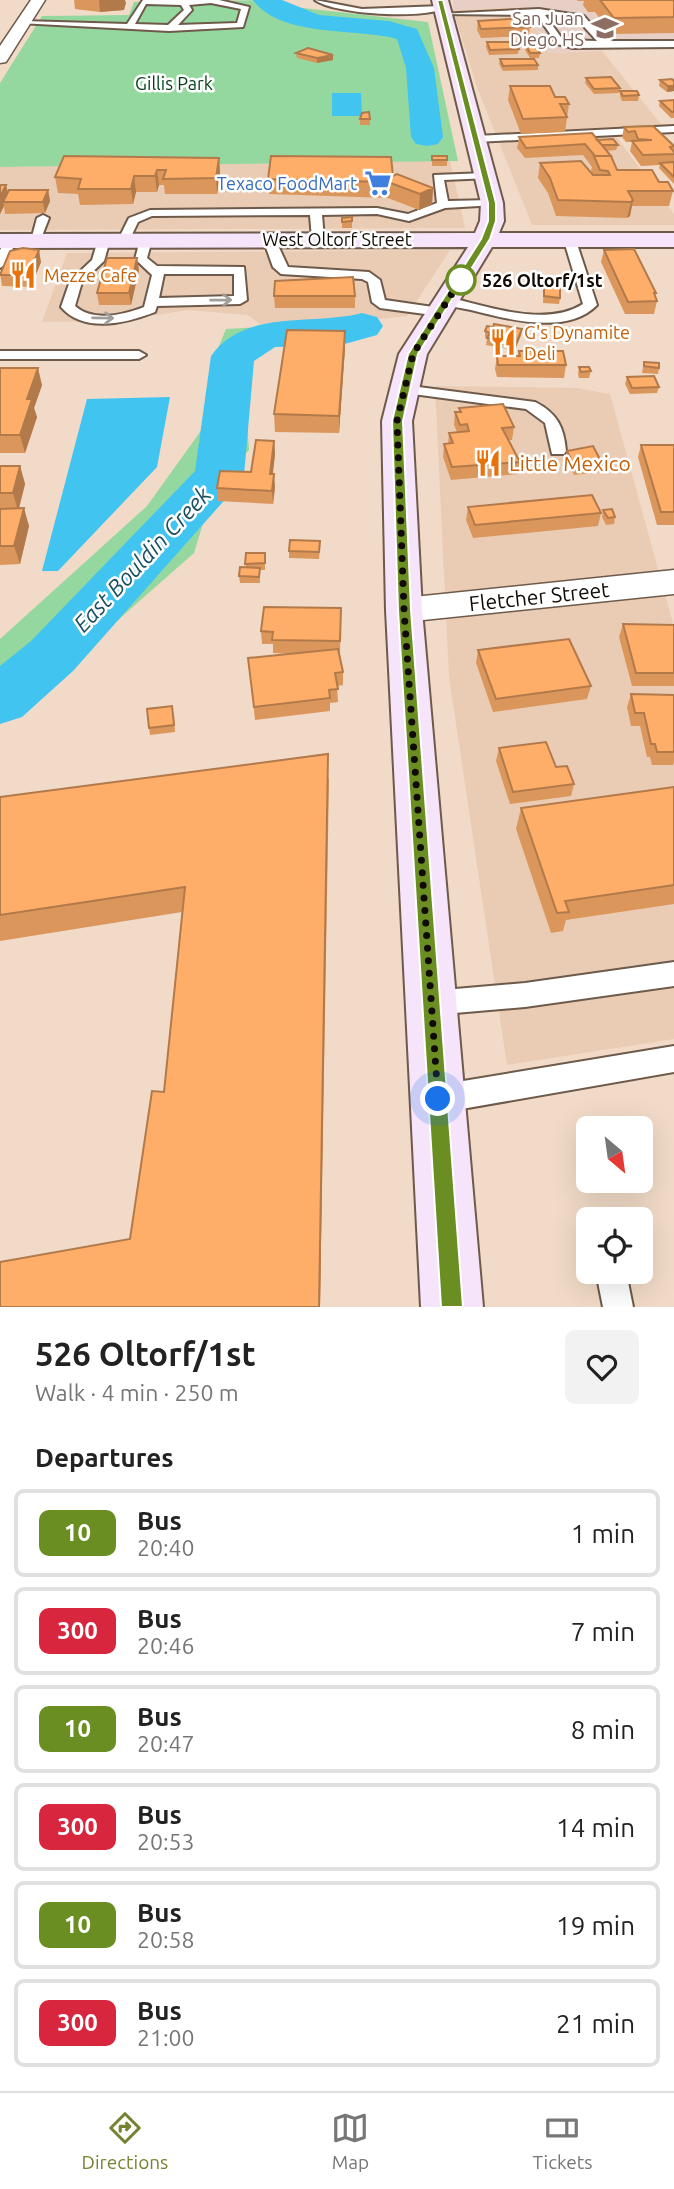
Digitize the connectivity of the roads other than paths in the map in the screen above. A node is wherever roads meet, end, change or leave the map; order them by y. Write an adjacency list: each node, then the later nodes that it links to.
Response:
1 (37, 0): 9 (street)
2 (319, 0): 6 (lane)
3 (376, 0): 6 (lane)
4 (153, 1): 5 (lane); 10 (lane)
5 (184, 3): 11 (lane); 11 (lane)
6 (404, 8): 7 (lane)
7 (442, 8): 8 (lane); 16 (main road)
8 (539, 11): 12 (lane); 12 (lane)
9 (23, 23): 10 (lane); 14 (street)
10 (129, 27): 11 (lane)
11 (169, 29)
12 (606, 43): 13 (lane)
13 (674, 44)
14 (0, 58)
15 (674, 129): 16 (lane)
16 (477, 139): 17 (main road)
17 (486, 176): 18 (main road); 19 (lane)
18 (492, 203): 19 (lane); 26 (main road)
19 (443, 205): 23 (lane)
20 (316, 212): 21 (lane); 23 (lane); 25 (lane)
21 (207, 213): 27 (lane); 28 (lane)
22 (43, 218): 31 (lane)
23 (413, 231): 25 (main road, West Oltorf Street); 26 (main road, West Oltorf Street)
24 (269, 239): 25 (main road, West Oltorf Street); 28 (main road, West Oltorf Street); 36 (lane)
25 (318, 239)
26 (485, 239): 32 (main road, West Oltorf Street); 36 (main road)
27 (125, 240): 28 (main road, West Oltorf Street); 31 (main road, West Oltorf Street); 34 (lane); 35 (lane, one-way to 35)
28 (199, 240)
29 (674, 240): 32 (main road, West Oltorf Street)
30 (5, 241): 31 (main road, West Oltorf Street); 33 (lane)
31 (34, 241)
32 (570, 241): 36 (lane)
33 (0, 264)
34 (157, 270): 35 (lane); 35 (lane, one-way to 34)
35 (153, 302)
36 (443, 307): 39 (main road)
37 (0, 355): 38 (lane)
38 (139, 355)
39 (402, 389): 40 (lane); 42 (main road)
40 (558, 451)
41 (674, 582): 42 (street, Fletcher Street)
42 (404, 610): 44 (main road)
43 (674, 974): 44 (lane)
44 (431, 1003): 46 (main road)
45 (674, 1059): 46 (lane)
46 (438, 1099): 48 (main road)
47 (613, 1284): 49 (lane)
48 (452, 1307)
49 (618, 1307)

